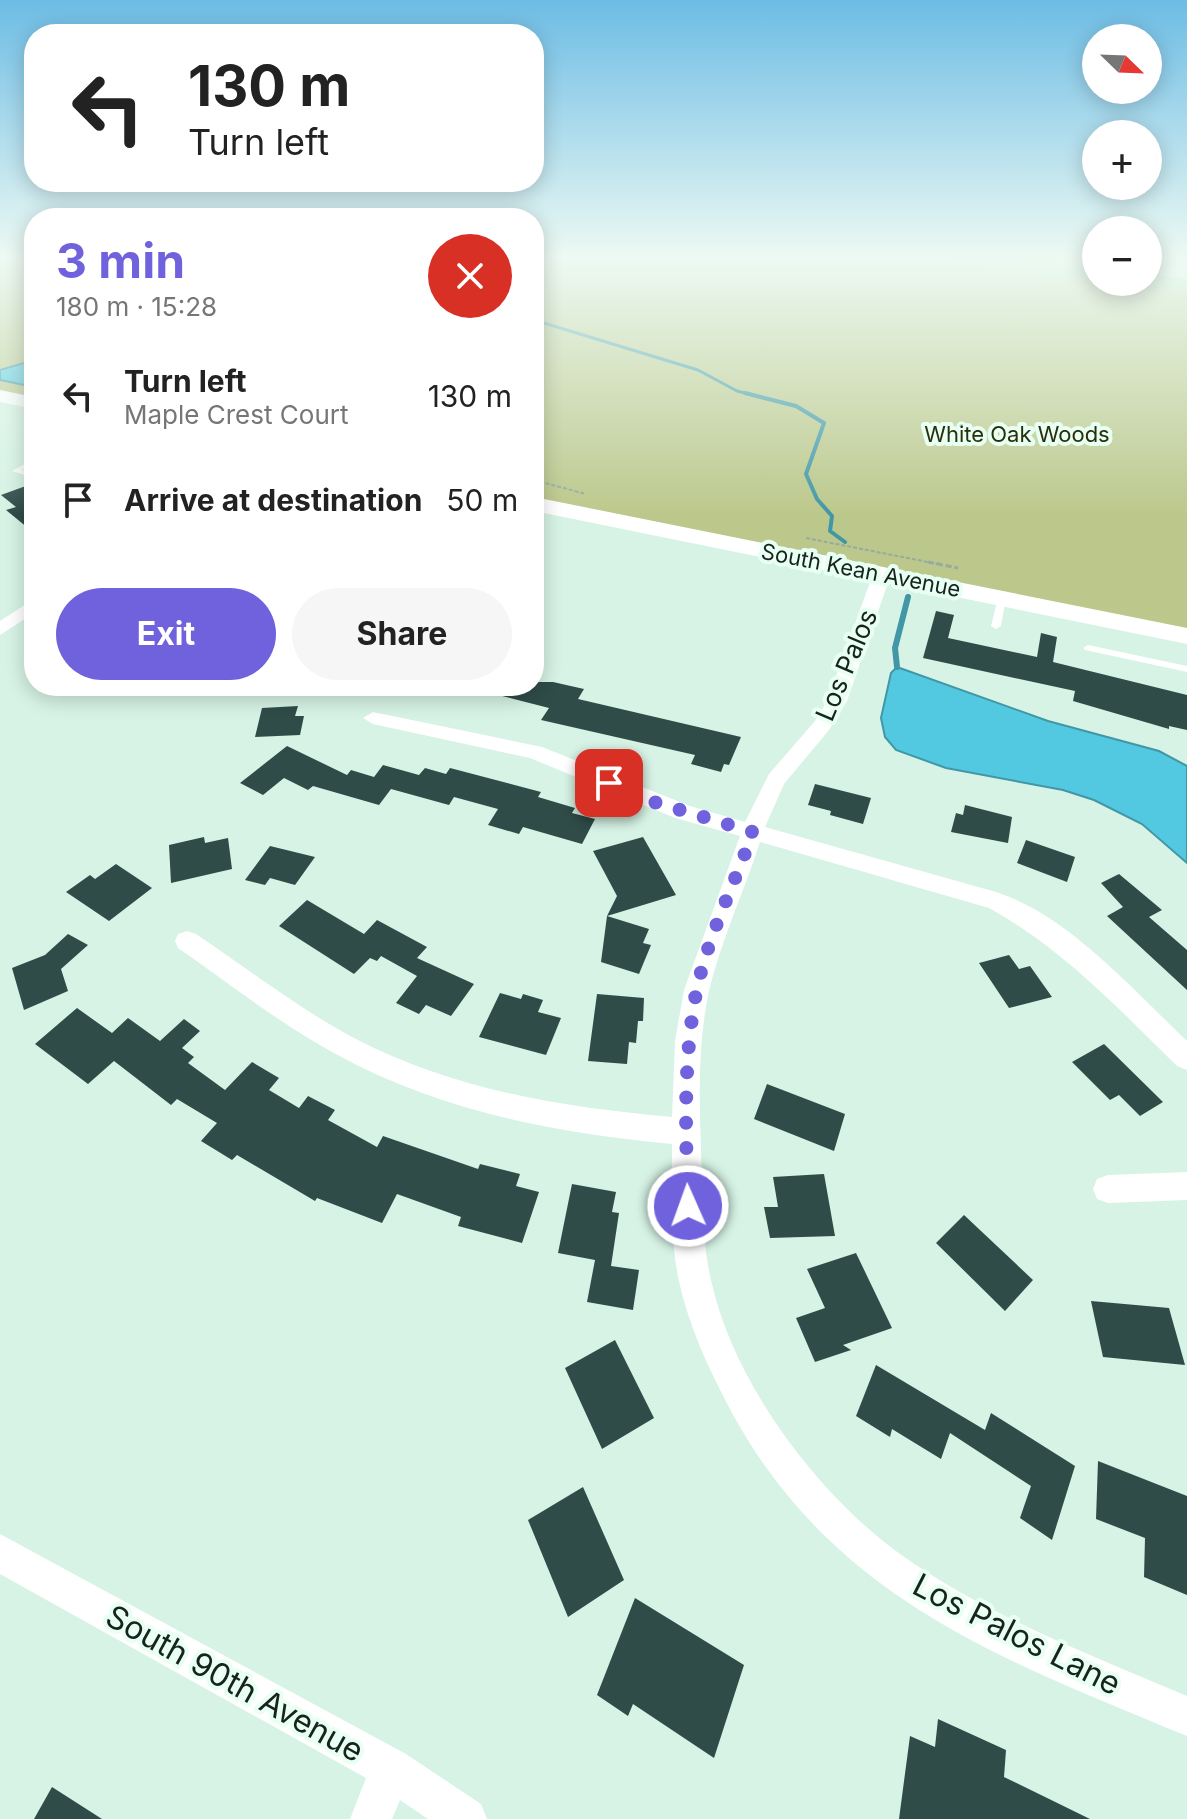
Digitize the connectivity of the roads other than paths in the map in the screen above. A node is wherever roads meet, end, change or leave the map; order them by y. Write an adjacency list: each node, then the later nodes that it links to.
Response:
1 (0, 396): 2 (street)
2 (24, 401)
3 (544, 506): 4 (street, South Kean Avenue)
4 (882, 574): 5 (street, South Kean Avenue); 13 (street, Los Palos)
5 (1002, 598): 7 (lane); 9 (street, South Kean Avenue)
6 (24, 612): 8 (street)
7 (996, 626)
8 (0, 630)
9 (1187, 636)
10 (1088, 648): 11 (lane)
11 (1187, 669)
12 (373, 718): 13 (street)
13 (753, 832): 15 (street); 16 (street, Los Palos Lane)
14 (187, 941): 16 (street)
15 (1187, 1058)
16 (686, 1132): 20 (street, Los Palos Lane)
17 (1187, 1186): 18 (street)
18 (1108, 1189)
19 (0, 1553): 21 (street, South 90th Avenue)
20 (1187, 1716)
21 (391, 1769): 22 (street); 23 (street, South 90th Avenue)
22 (371, 1819)
23 (466, 1819)

